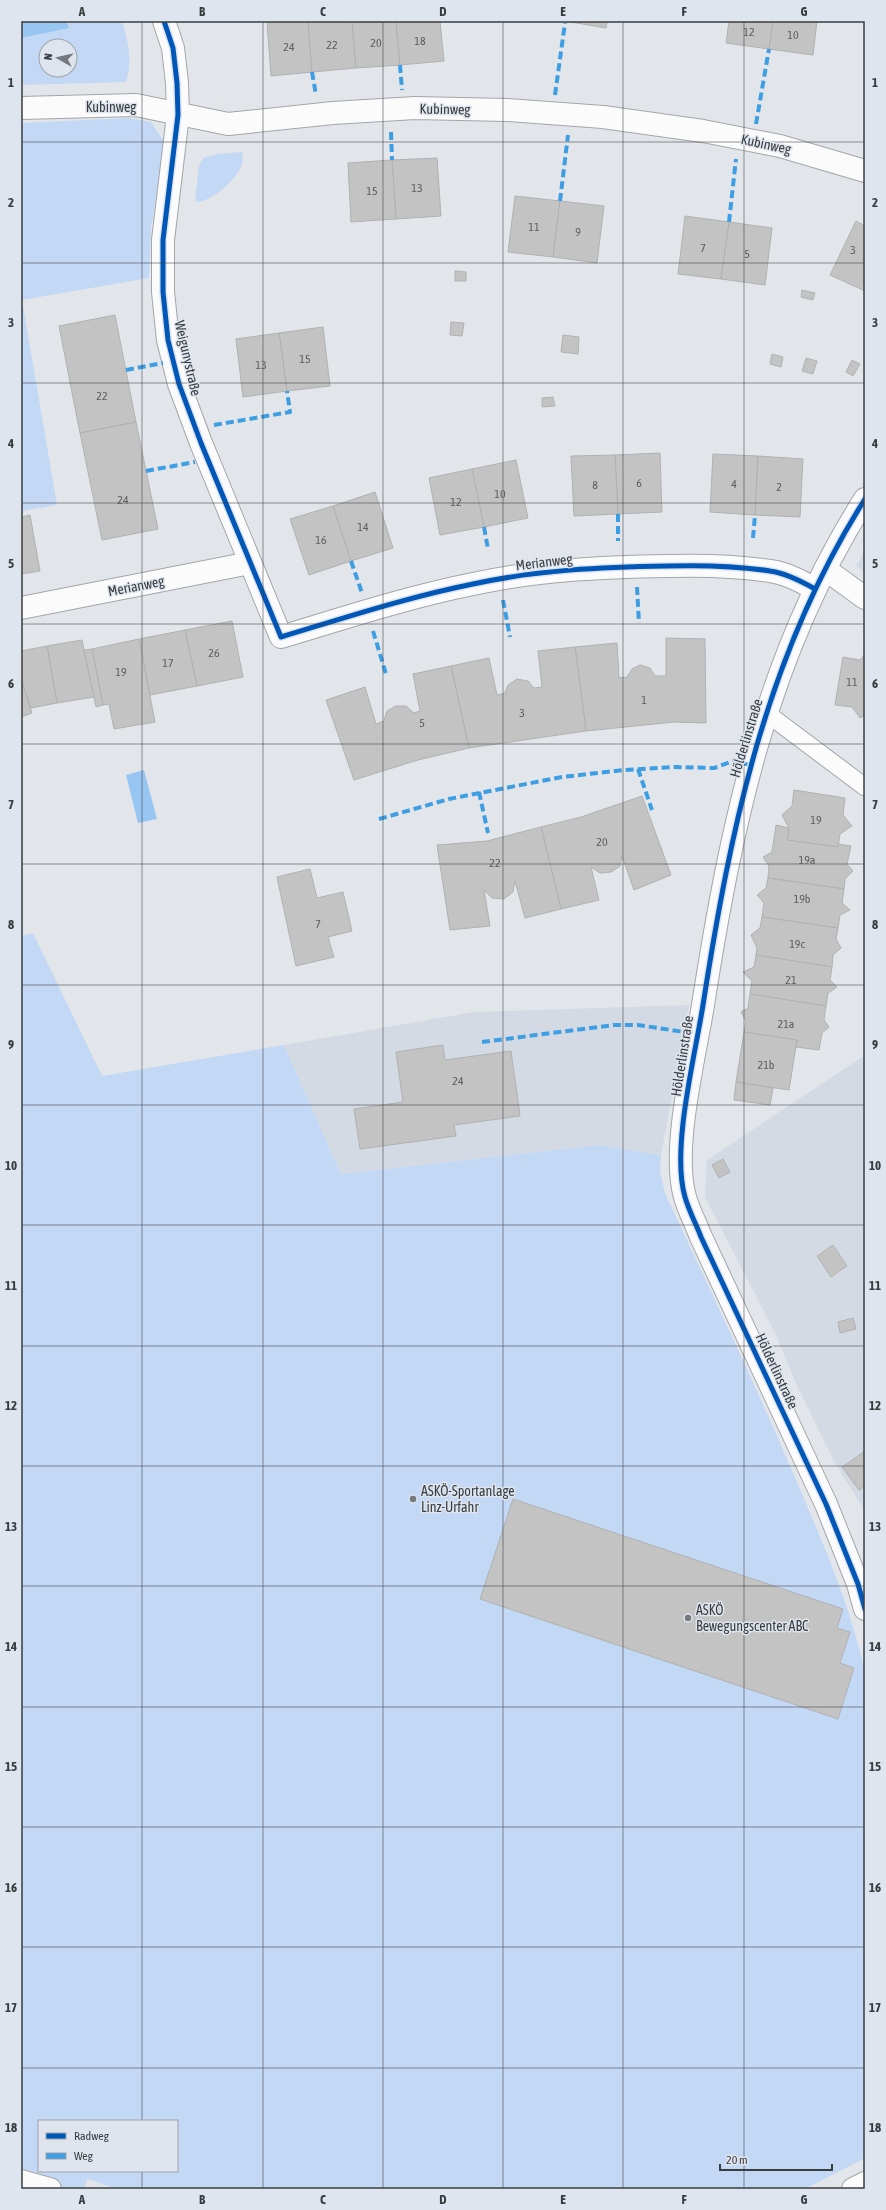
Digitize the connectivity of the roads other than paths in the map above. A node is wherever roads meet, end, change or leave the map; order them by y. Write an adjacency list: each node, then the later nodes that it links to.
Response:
1 (164, 21): 3 (street, Weigunystraße)
2 (21, 108): 3 (street, Kubinweg)
3 (178, 115): 4 (street, Kubinweg); 6 (street, Weigunystraße)
4 (865, 171)
5 (865, 499): 7 (street, Hölderlinstraße)
6 (250, 563): 10 (street, Merianweg); 11 (street, Weigunystraße)
7 (825, 569): 8 (street, Hölderlinstraße); 9 (street)
8 (815, 589): 11 (street, Merianweg); 12 (street, Hölderlinstraße)
9 (865, 598)
10 (21, 608)
11 (281, 637)
12 (765, 712): 13 (lane, Hölderlinstraße); 14 (street, Hölderlinstraße)
13 (865, 787)
14 (865, 1609)
15 (21, 2181): 17 (street)
16 (865, 2183): 18 (street)
17 (50, 2189)
18 (853, 2189)

